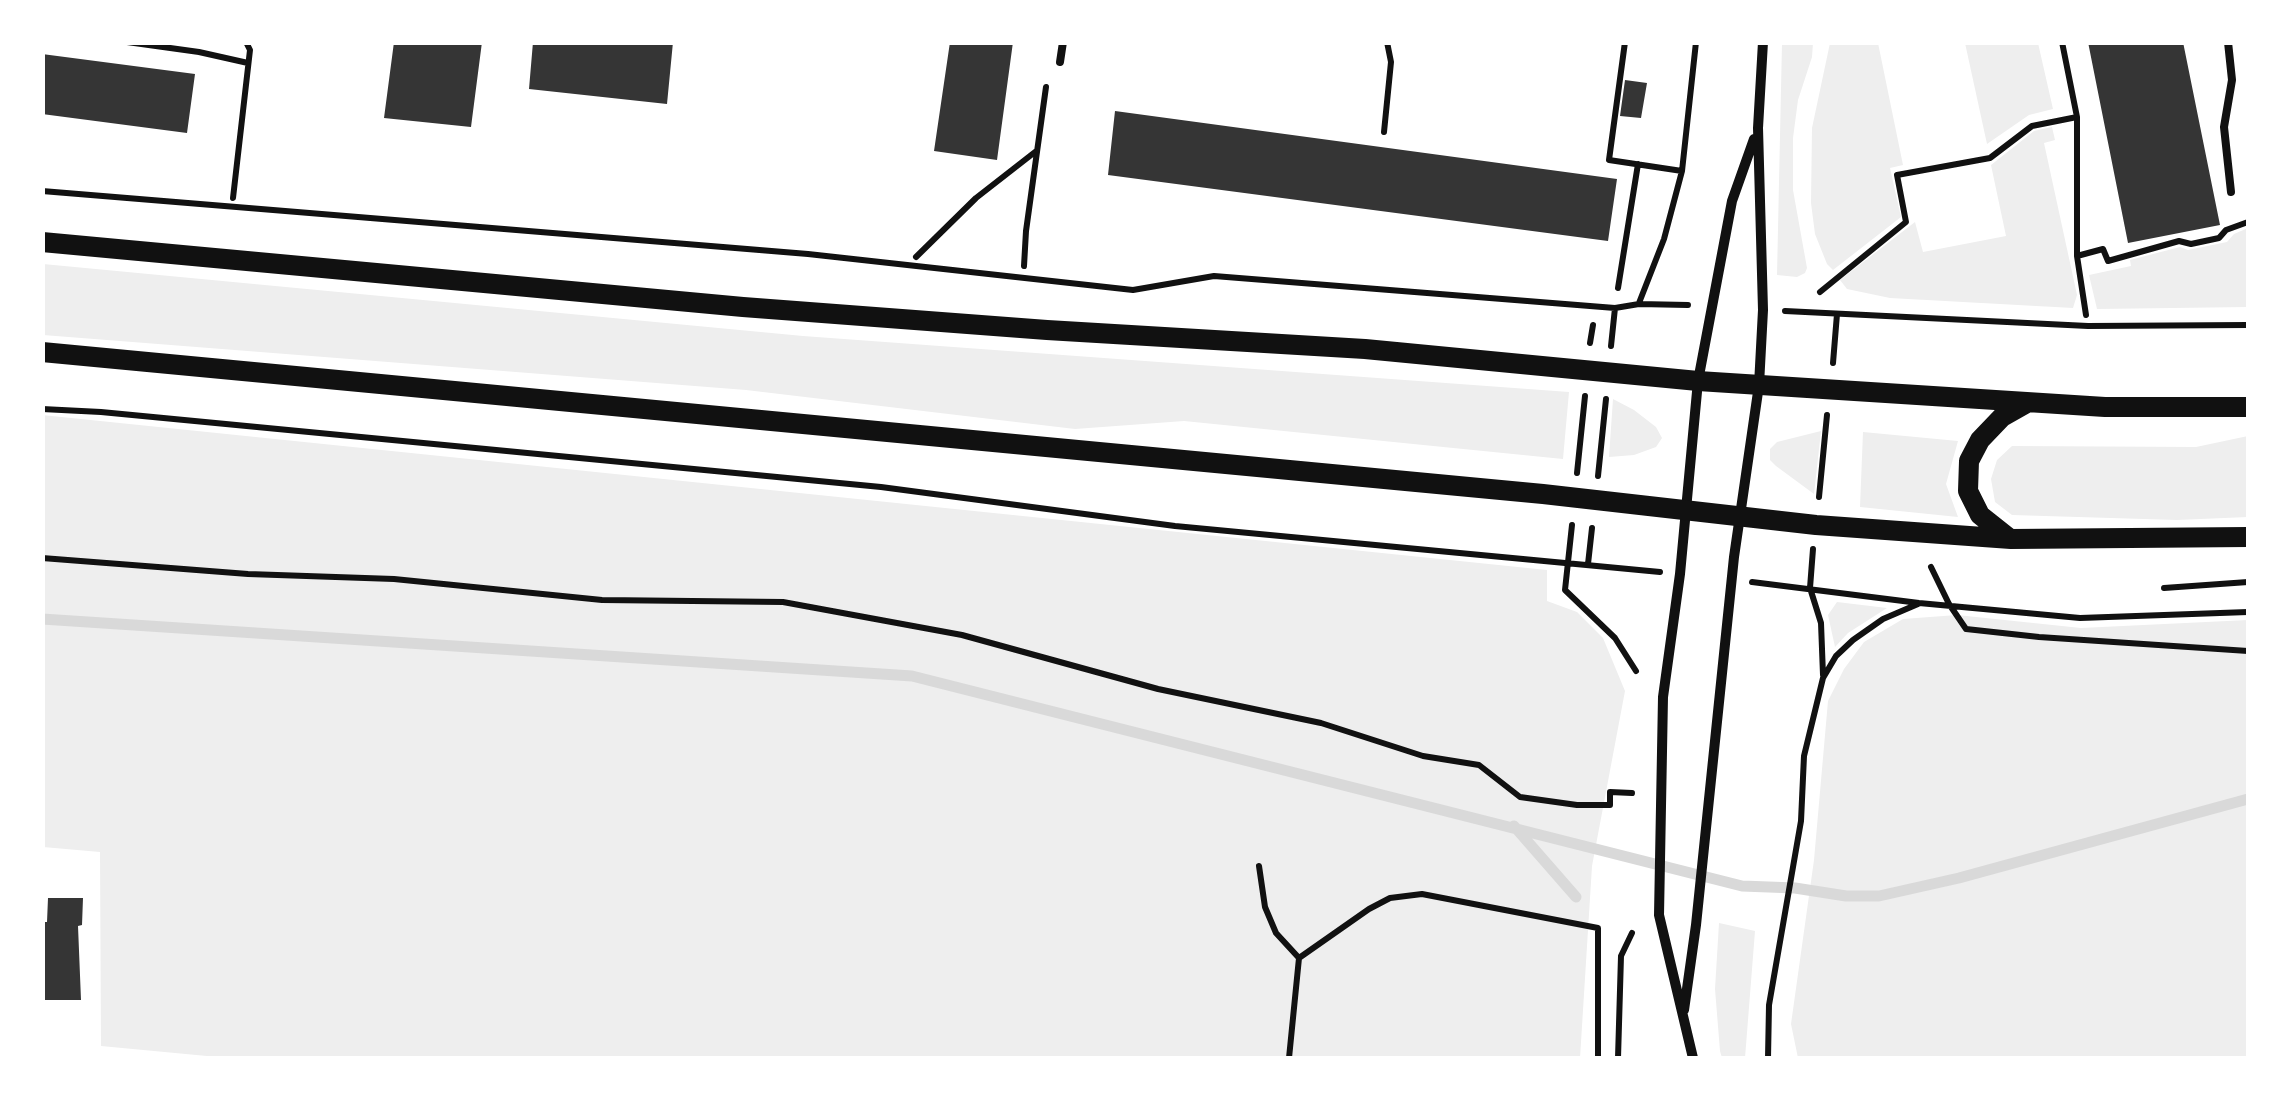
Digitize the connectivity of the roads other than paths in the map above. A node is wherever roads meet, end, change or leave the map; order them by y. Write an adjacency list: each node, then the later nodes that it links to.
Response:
1 (1063, 42): 4 (lane)
2 (1764, 42): 5 (street)
3 (2228, 42): 6 (lane)
4 (1060, 62)
5 (1758, 128): 9 (street); 10 (street)
6 (2231, 192)
7 (42, 242): 9 (main road)
8 (42, 352): 13 (main road)
9 (1698, 382): 10 (main road); 13 (street)
10 (1759, 385): 11 (main road); 14 (street)
11 (2027, 403): 12 (main road); 16 (main road)
12 (2248, 408)
13 (1684, 510): 14 (main road); 17 (street)
14 (1740, 515): 16 (main road); 17 (street)
15 (2248, 537): 16 (main road)
16 (2011, 540)
17 (1684, 1010): 18 (street)
18 (1694, 1058)

